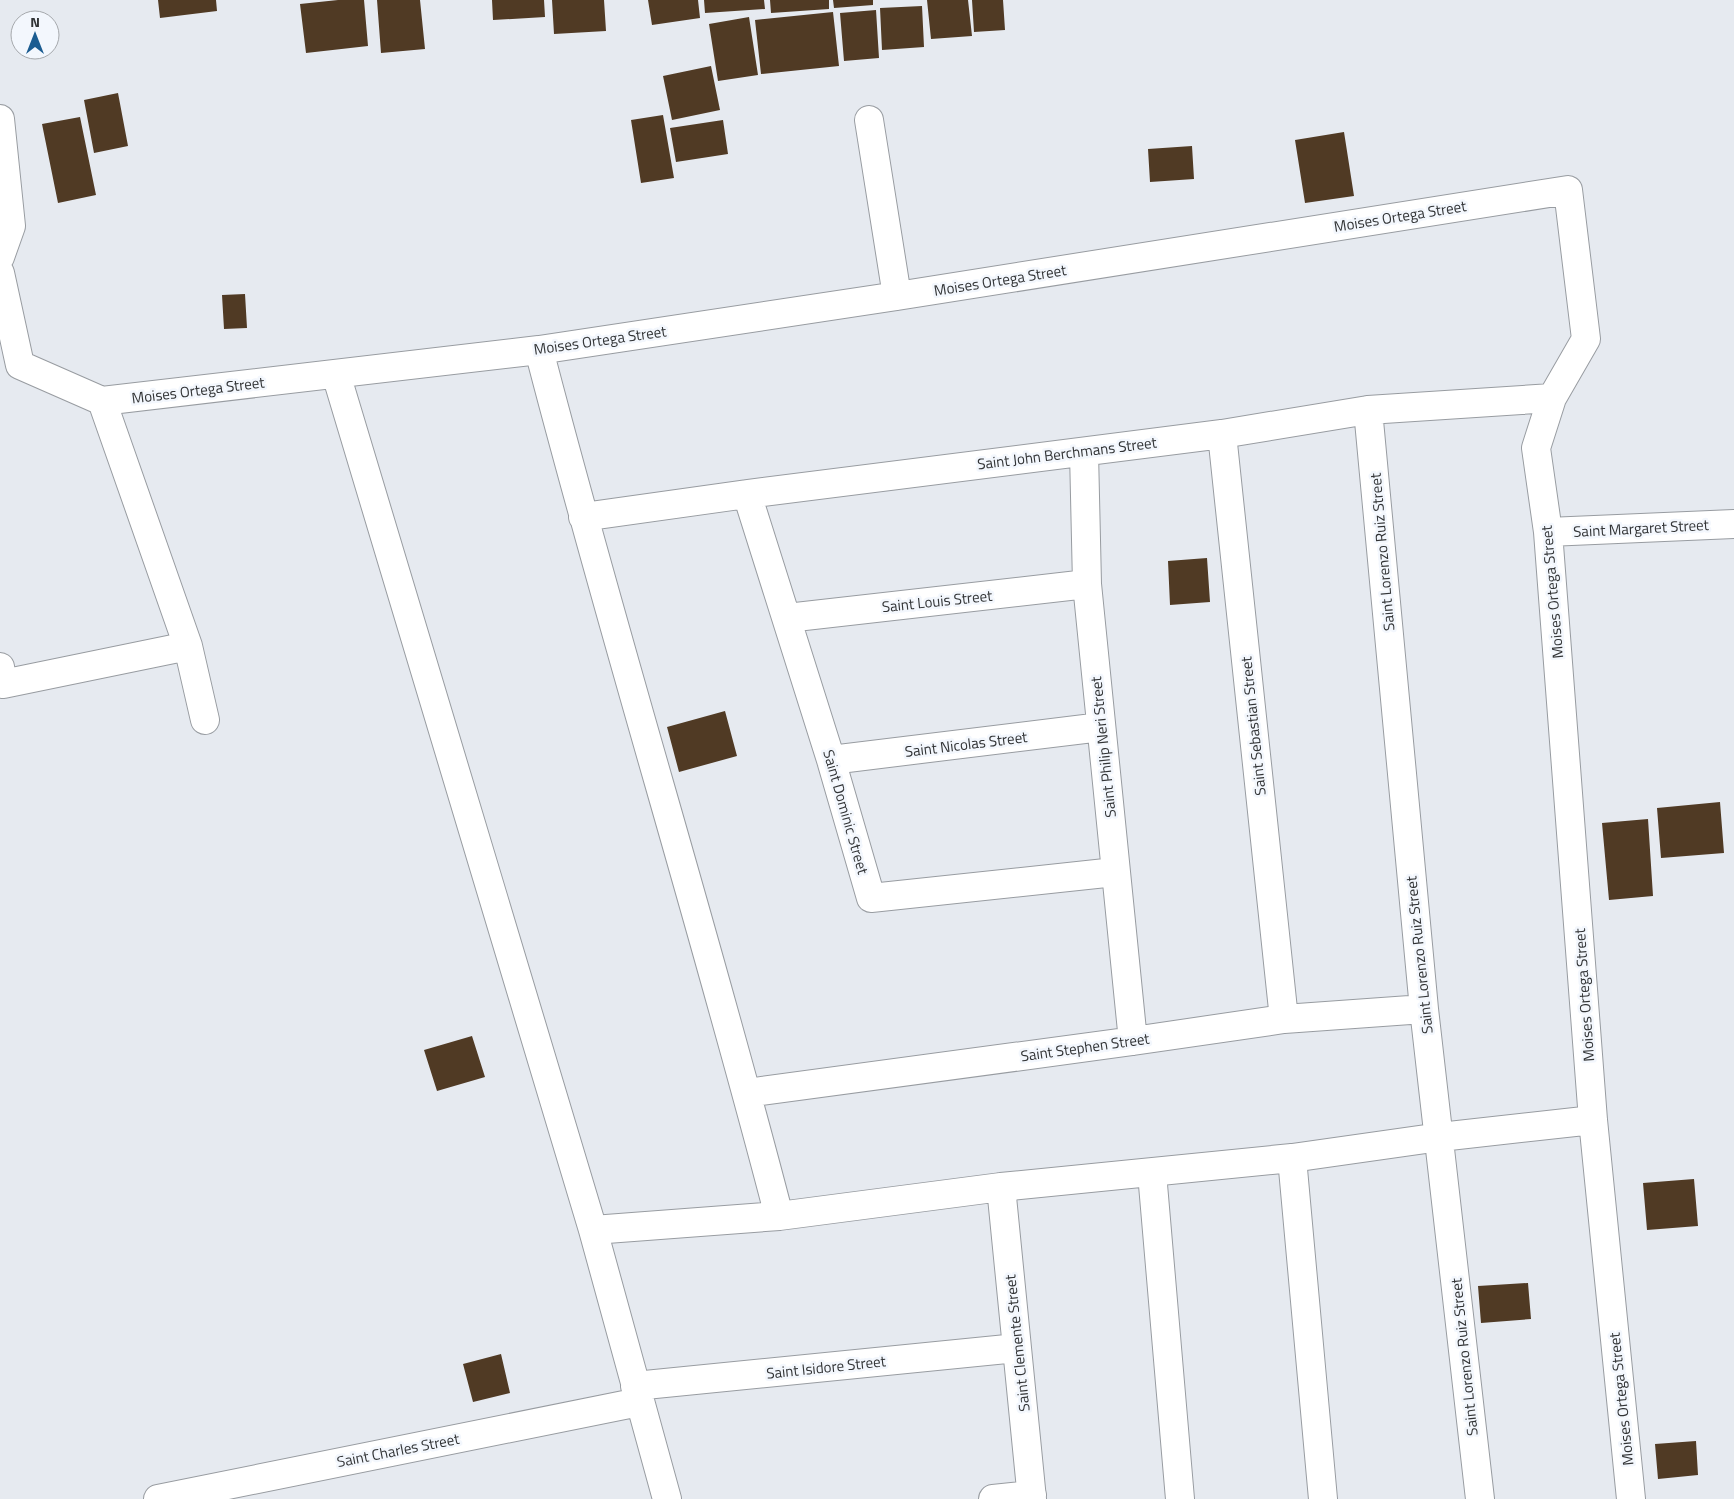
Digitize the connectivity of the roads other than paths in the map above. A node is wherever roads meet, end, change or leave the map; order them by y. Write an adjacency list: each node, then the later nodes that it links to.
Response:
1 (0, 119): 3 (street)
2 (869, 120): 5 (street)
3 (0, 257)
4 (0, 272): 9 (street)
5 (897, 296): 6 (street, Moises Ortega Street); 8 (street, Moises Ortega Street)
6 (539, 350): 7 (street, Moises Ortega Street); 14 (street)
7 (336, 374): 9 (street, Moises Ortega Street); 35 (street)
8 (1552, 398): 10 (street, Saint John Berchmans Street); 16 (street, Moises Ortega Street)
9 (102, 401): 19 (street)
10 (1368, 410): 11 (street, Saint John Berchmans Street); 25 (street, Saint Lorenzo Ruiz Street)
11 (1222, 434): 12 (street, Saint John Berchmans Street); 26 (street, Saint Sebastian Street)
12 (1084, 452): 13 (street, Saint John Berchmans Street); 17 (street, Saint Philip Neri Street)
13 (747, 494): 14 (street, Saint John Berchmans Street); 18 (street, Saint Dominic Street)
14 (583, 517): 28 (street)
15 (1734, 524): 16 (street, Saint Margaret Street)
16 (1548, 532): 29 (street, Moises Ortega Street)
17 (1086, 584): 18 (street, Saint Louis Street); 22 (street, Saint Philip Neri Street)
18 (787, 618): 23 (street, Saint Dominic Street)
19 (188, 646): 20 (street); 21 (street)
20 (0, 667)
21 (205, 720)
22 (1101, 727): 23 (street, Saint Nicolas Street); 24 (street, Saint Philip Neri Street)
23 (831, 760): 24 (street, Saint Dominic Street)
24 (1115, 872): 27 (street, Saint Philip Neri Street)
25 (1424, 1009): 26 (street, Saint Stephen Street); 30 (street, Saint Lorenzo Ruiz Street)
26 (1284, 1019): 27 (street, Saint Stephen Street)
27 (1133, 1041): 28 (street, Saint Stephen Street)
28 (747, 1093): 34 (street)
29 (1593, 1120): 30 (street); 46 (street, Moises Ortega Street)
30 (1440, 1137): 31 (street); 45 (street, Saint Lorenzo Ruiz Street)
31 (1292, 1158): 32 (street); 44 (street)
32 (1152, 1173): 33 (street); 43 (street)
33 (1001, 1187): 34 (street); 36 (street, Saint Clemente Street)
34 (779, 1216): 35 (street)
35 (593, 1230): 37 (street)
36 (1017, 1348): 37 (street, Saint Isidore Street); 39 (street, Saint Clemente Street)
37 (637, 1394): 38 (street, Saint Charles Street); 41 (street)
38 (187, 1496): 40 (street, Saint Charles Street)
39 (1032, 1497): 42 (street)
40 (158, 1499)
41 (667, 1499)
42 (993, 1499)
43 (1180, 1499)
44 (1322, 1499)
45 (1480, 1499)
46 (1631, 1499)

